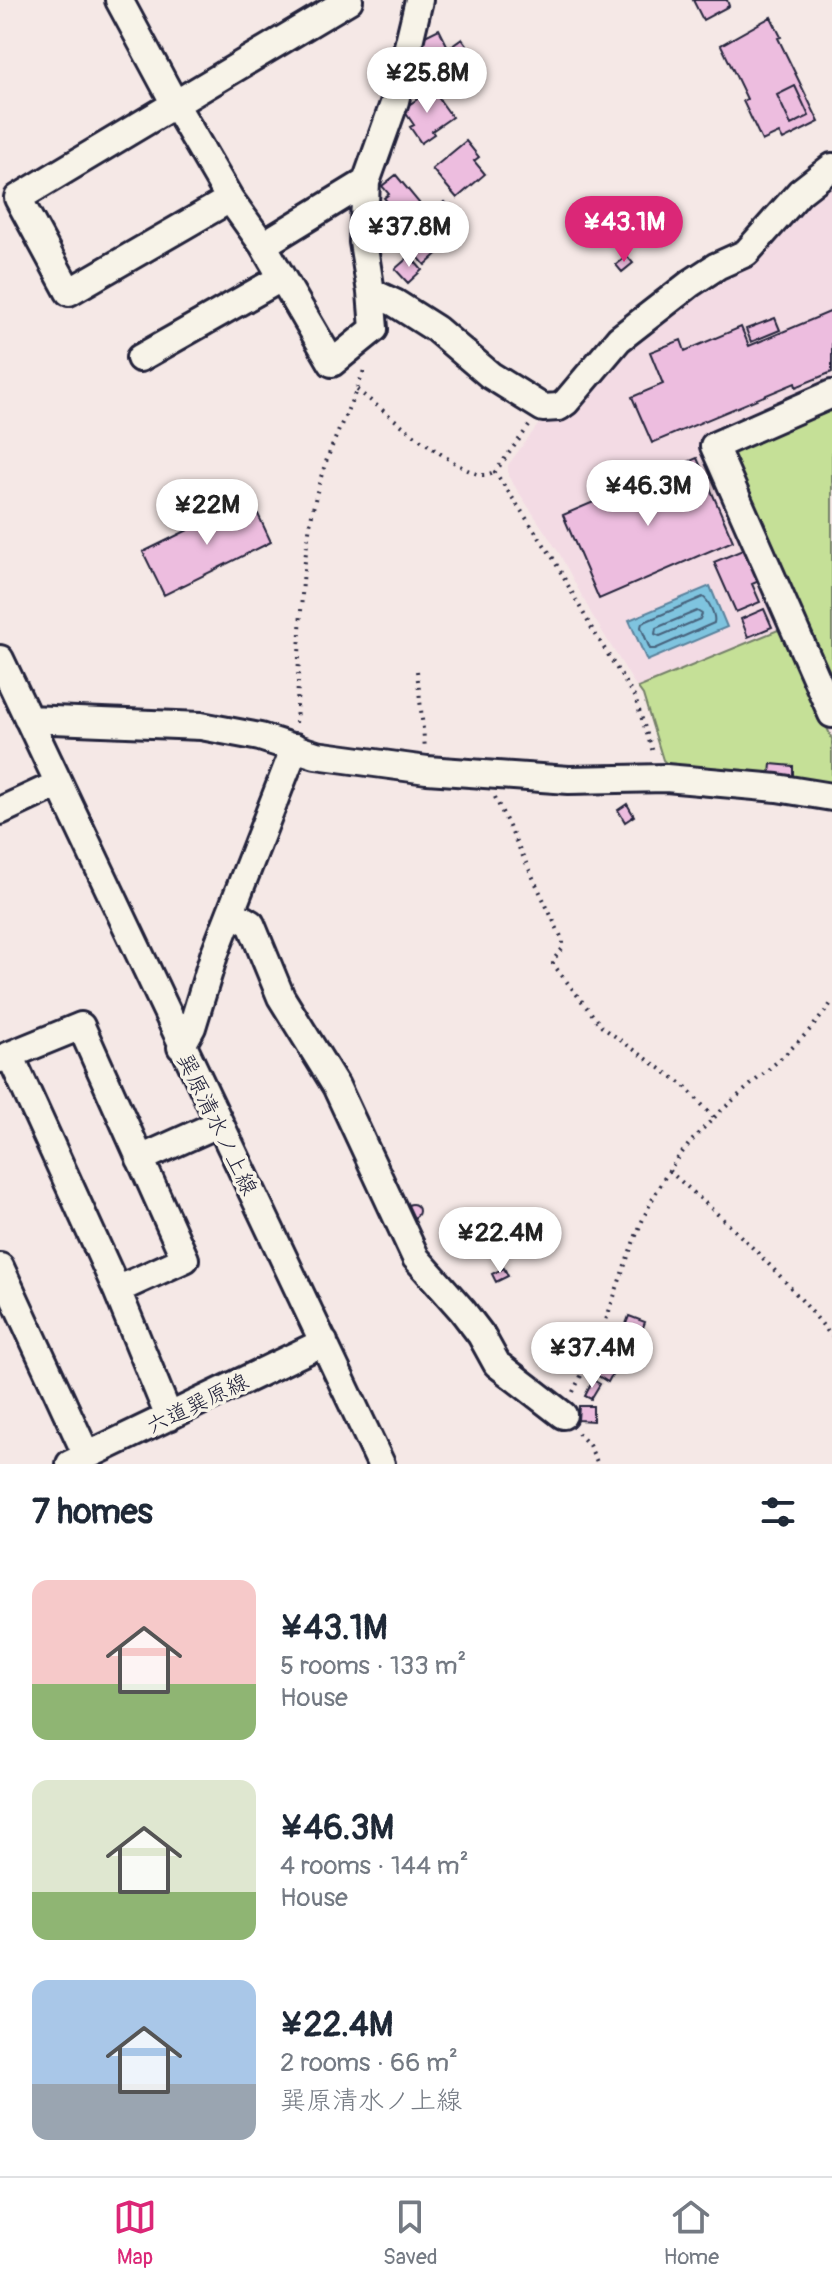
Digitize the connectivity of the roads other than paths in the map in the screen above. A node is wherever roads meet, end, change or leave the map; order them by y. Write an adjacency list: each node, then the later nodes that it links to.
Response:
1 (119, 0): 4 (street)
2 (349, 0): 4 (street)
3 (419, 0): 6 (street)
4 (176, 106): 7 (street); 7 (street)
5 (832, 167): 10 (street)
6 (366, 182): 8 (street); 10 (street)
7 (230, 199): 8 (street)
8 (263, 245): 9 (street)
9 (281, 278): 10 (street); 11 (street)
10 (371, 292)
11 (140, 358)
12 (832, 394): 14 (street)
13 (0, 659): 15 (street, 巽原清水ノ上線)
14 (832, 714)
15 (28, 719): 16 (street); 17 (street, 巽原清水ノ上線)
16 (295, 747): 18 (street); 20 (street)
17 (58, 784): 19 (street); 21 (street, 巽原清水ノ上線)
18 (832, 797)
19 (0, 811)
20 (231, 912): 21 (street); 28 (street)
21 (181, 1047): 23 (street, 巽原清水ノ上線)
22 (5, 1057): 24 (street); 26 (street)
23 (218, 1124): 24 (street); 27 (street, 巽原清水ノ上線)
24 (140, 1159): 26 (street)
25 (0, 1267): 30 (street)
26 (117, 1290): 29 (street)
27 (324, 1342): 29 (street, 六道巽原線); 31 (street, 巽原清水ノ上線)
28 (563, 1415)
29 (169, 1417): 30 (street, 六道巽原線)
30 (79, 1460)
31 (381, 1464)

